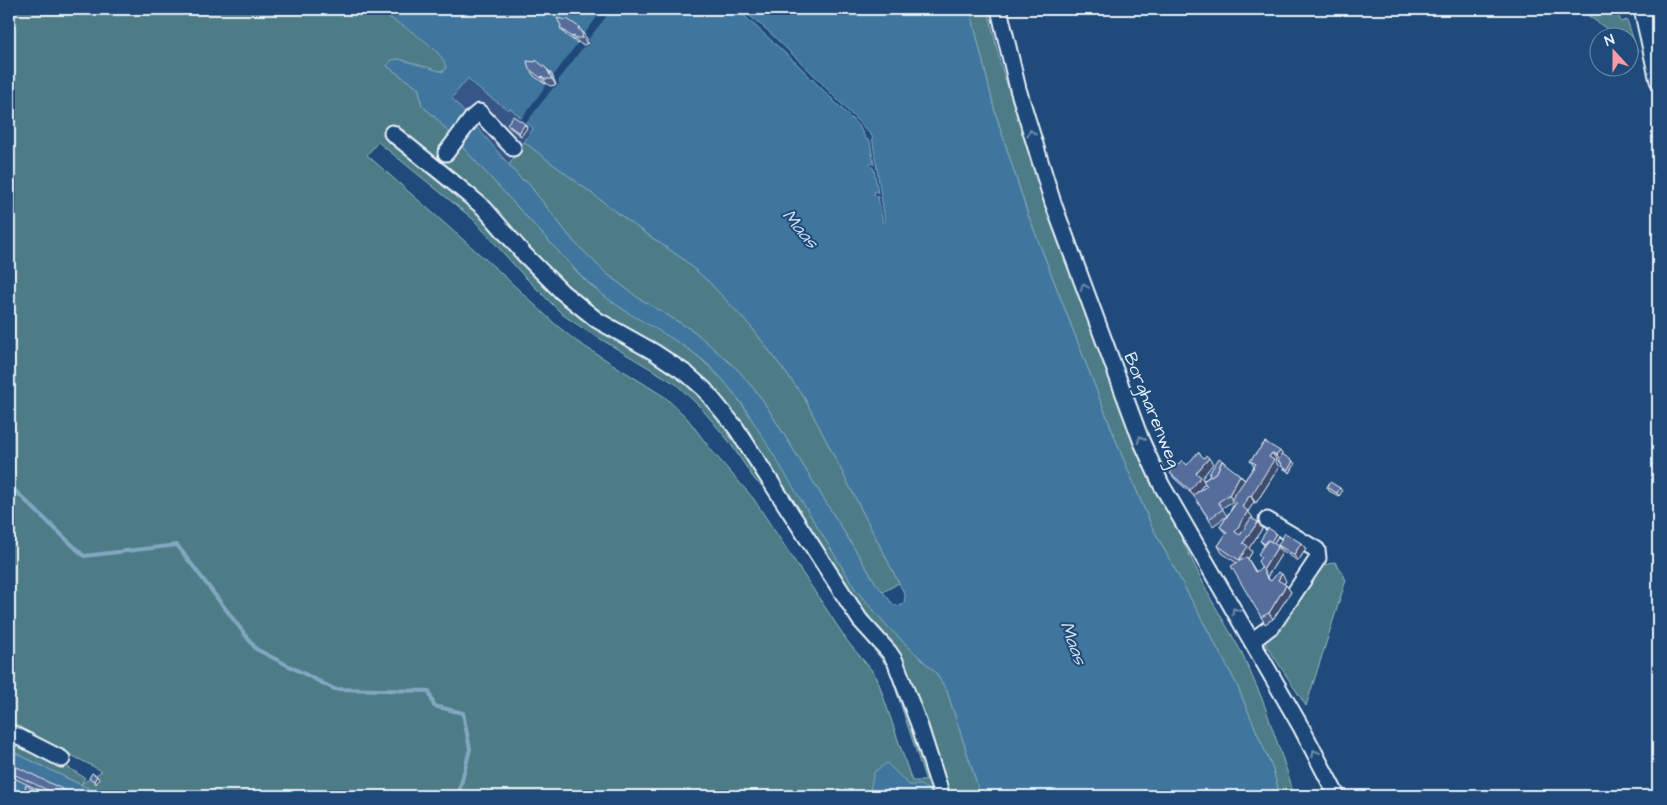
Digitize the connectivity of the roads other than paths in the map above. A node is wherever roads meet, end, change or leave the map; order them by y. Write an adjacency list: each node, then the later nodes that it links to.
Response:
1 (999, 9): 8 (street, Borgharenweg, one-way to 1)
2 (1642, 9): 3 (street)
3 (1658, 81)
4 (392, 133): 11 (street)
5 (513, 148): 6 (street)
6 (446, 153)
7 (1267, 520): 8 (street)
8 (1252, 641): 12 (street, Borgharenweg, one-way to 8)
9 (9, 732): 10 (street)
10 (62, 759)
11 (942, 796)
12 (1337, 796)

